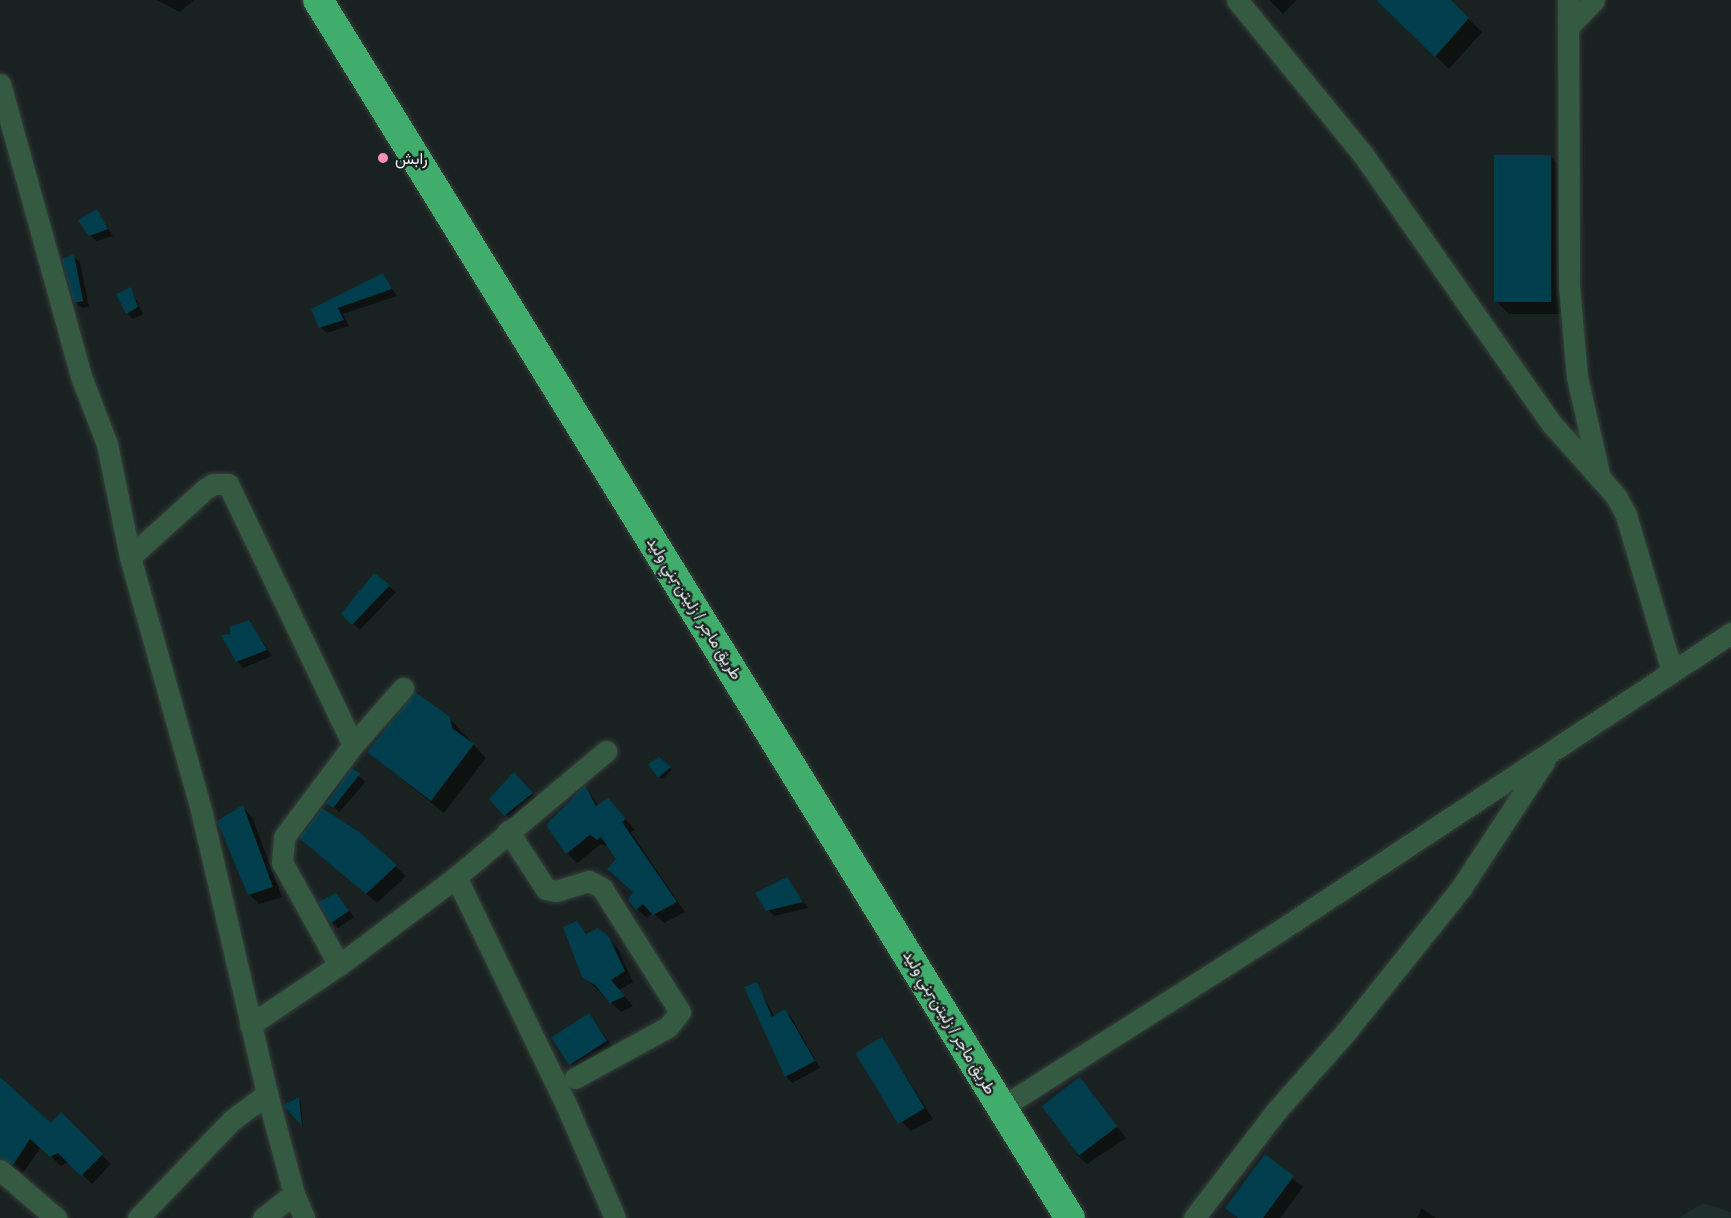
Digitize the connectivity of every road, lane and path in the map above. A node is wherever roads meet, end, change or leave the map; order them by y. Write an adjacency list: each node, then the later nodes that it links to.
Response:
1 (318, 0): 21 (highway, طريق ماجر / زليتن-بني وليد)
2 (1237, 0): 7 (street)
3 (1568, 0): 5 (street)
4 (1594, 0): 5 (street)
5 (1568, 27): 7 (street)
6 (0, 84): 8 (street)
7 (1599, 475): 10 (street)
8 (130, 557): 12 (street); 18 (street)
9 (1731, 633): 10 (street)
10 (1672, 671): 14 (street)
11 (403, 688): 12 (street)
12 (353, 745): 17 (street)
13 (606, 751): 15 (street)
14 (1551, 752): 21 (street); 30 (street)
15 (508, 831): 16 (street); 19 (street)
16 (456, 877): 17 (street); 28 (street)
17 (339, 965): 18 (street)
18 (250, 1025): 20 (street)
19 (575, 1078)
20 (267, 1094): 23 (street); 25 (street)
21 (1002, 1107): 29 (highway, طريق ماجر / زليتن-بني وليد)
22 (0, 1170): 24 (street)
23 (294, 1194): 26 (street); 27 (street)
24 (56, 1218)
25 (138, 1218)
26 (263, 1218)
27 (304, 1218)
28 (615, 1218)
29 (1070, 1218)
30 (1194, 1218)

